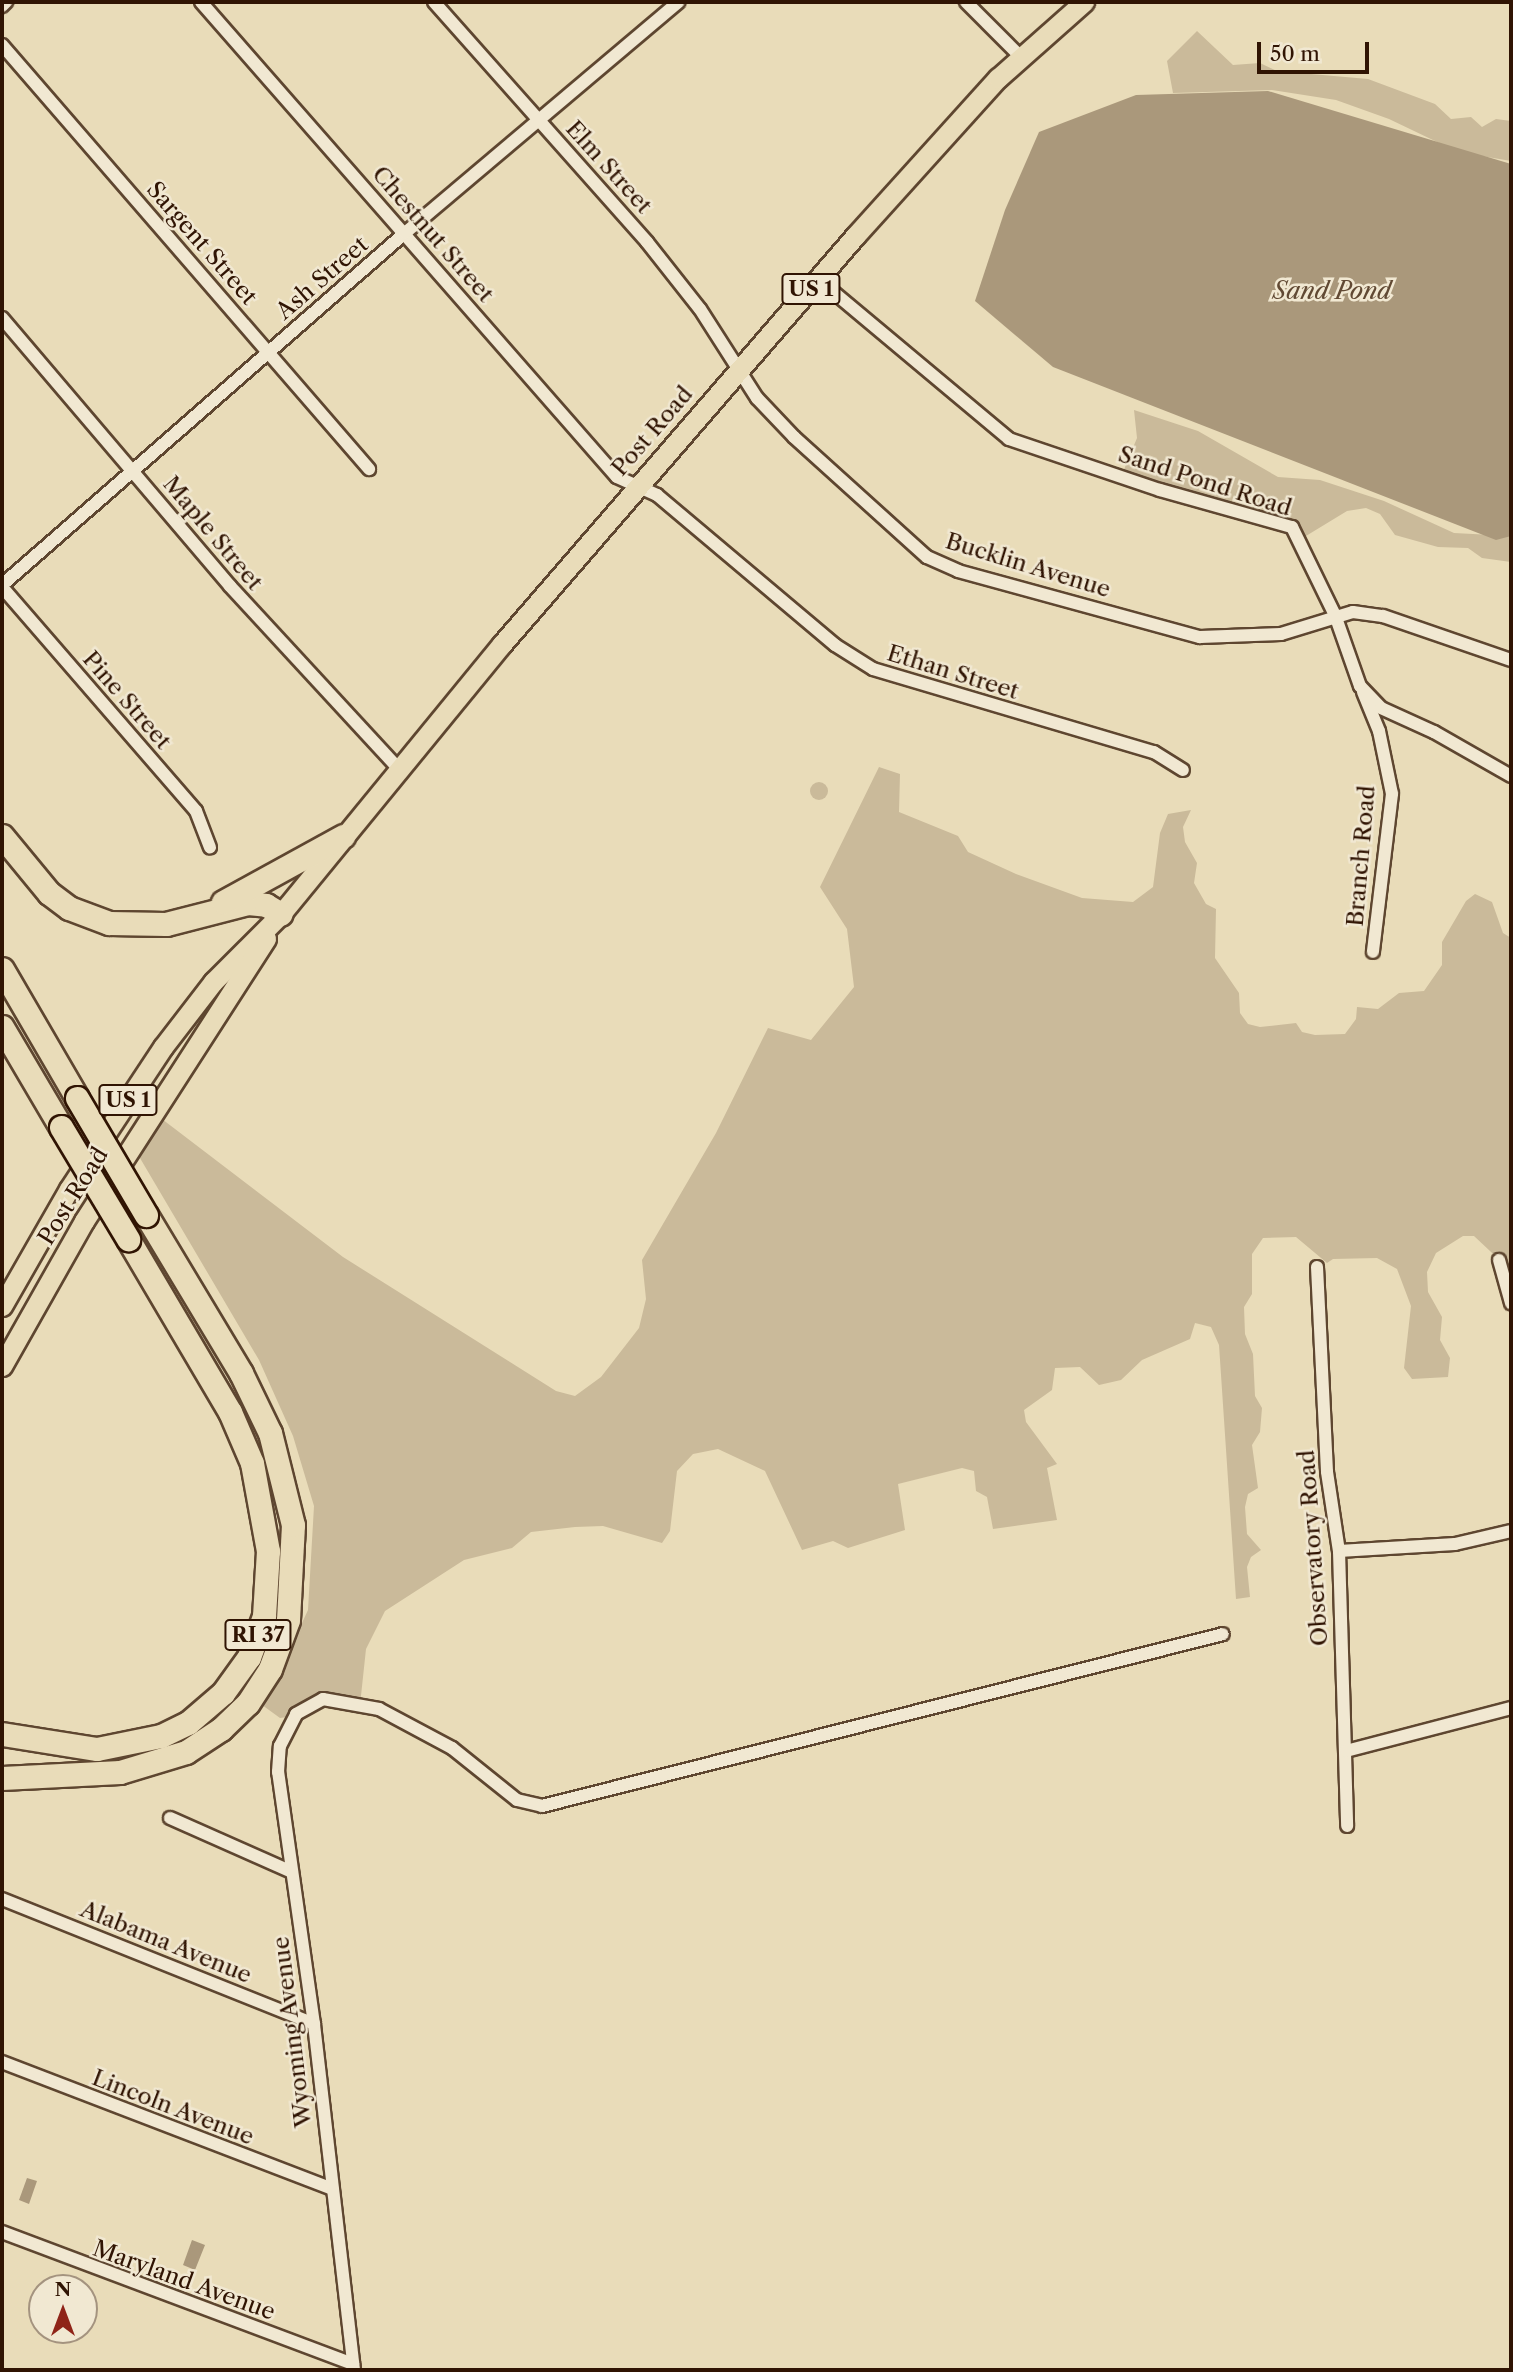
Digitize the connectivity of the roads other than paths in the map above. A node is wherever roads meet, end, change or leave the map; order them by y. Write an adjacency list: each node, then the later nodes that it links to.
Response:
1 (6, 2): 7 (street)
2 (201, 2): 11 (street, Chestnut Street)
3 (434, 2): 10 (street, Elm Street)
4 (967, 2): 9 (street)
5 (1084, 2): 9 (main road, Post Road / US 1)
6 (673, 3): 10 (street, Ash Street)
7 (2, 6)
8 (2, 45): 14 (street, Sargent Street)
9 (1021, 57): 12 (main road, Post Road / US 1)
10 (538, 119): 11 (street, Ash Street); 15 (street, Elm Street)
11 (405, 233): 14 (street, Ash Street); 18 (street, Chestnut Street)
12 (819, 280): 15 (main road, Post Road / US 1); 20 (street, Sand Pond Road)
13 (2, 318): 17 (street, Maple Street)
14 (269, 352): 16 (street, Sargent Street); 17 (street, Ash Street)
15 (737, 370): 18 (main road, Post Road / US 1); 20 (street, Bucklin Avenue)
16 (369, 469)
17 (133, 471): 19 (street, Ash Street); 23 (street, Maple Street)
18 (637, 486): 23 (main road, Post Road / US 1); 24 (street, Ethan Street)
19 (2, 586): 28 (street, Pine Street)
20 (1335, 615): 21 (street, Bucklin Avenue); 22 (street, Sand Pond Road)
21 (1511, 660)
22 (1360, 685): 25 (street, Sand Pond Road); 31 (street, Branch Road)
23 (399, 769): 27 (main road, Post Road / US 1)
24 (1183, 770)
25 (1511, 776)
26 (2, 836): 30 (highway)
27 (343, 836): 29 (main road, Post Road / US 1); 30 (highway)
28 (211, 846)
29 (281, 914): 30 (highway); 37 (main road, Post Road / US 1); 38 (main road, Post Road / US 1)
30 (201, 915)
31 (1373, 952)
32 (2, 969): 47 (highway, bridge)
33 (2, 1027): 45 (highway, RI 37, bridge)
34 (1499, 1260): 36 (street)
35 (1317, 1268): 40 (street, Observatory Road)
36 (1511, 1303)
37 (2, 1306)
38 (2, 1366)
39 (1511, 1531): 40 (street)
40 (1339, 1551): 46 (street, Observatory Road)
41 (1223, 1634): 50 (street, Wyoming Avenue)
42 (1511, 1708): 46 (street)
43 (2, 1719): 45 (highway)
44 (2, 1734): 45 (highway)
45 (52, 1743)
46 (1346, 1751): 49 (street, Observatory Road)
47 (2, 1778)
48 (170, 1818): 50 (street)
49 (1347, 1826)
50 (292, 1872): 52 (street, Wyoming Avenue)
51 (2, 1899): 52 (street, Alabama Avenue)
52 (314, 2024): 54 (street, Wyoming Avenue)
53 (2, 2062): 54 (street, Lincoln Avenue)
54 (331, 2188): 56 (street, Wyoming Avenue)
55 (2, 2232): 56 (street, Maryland Avenue)
56 (354, 2367)

